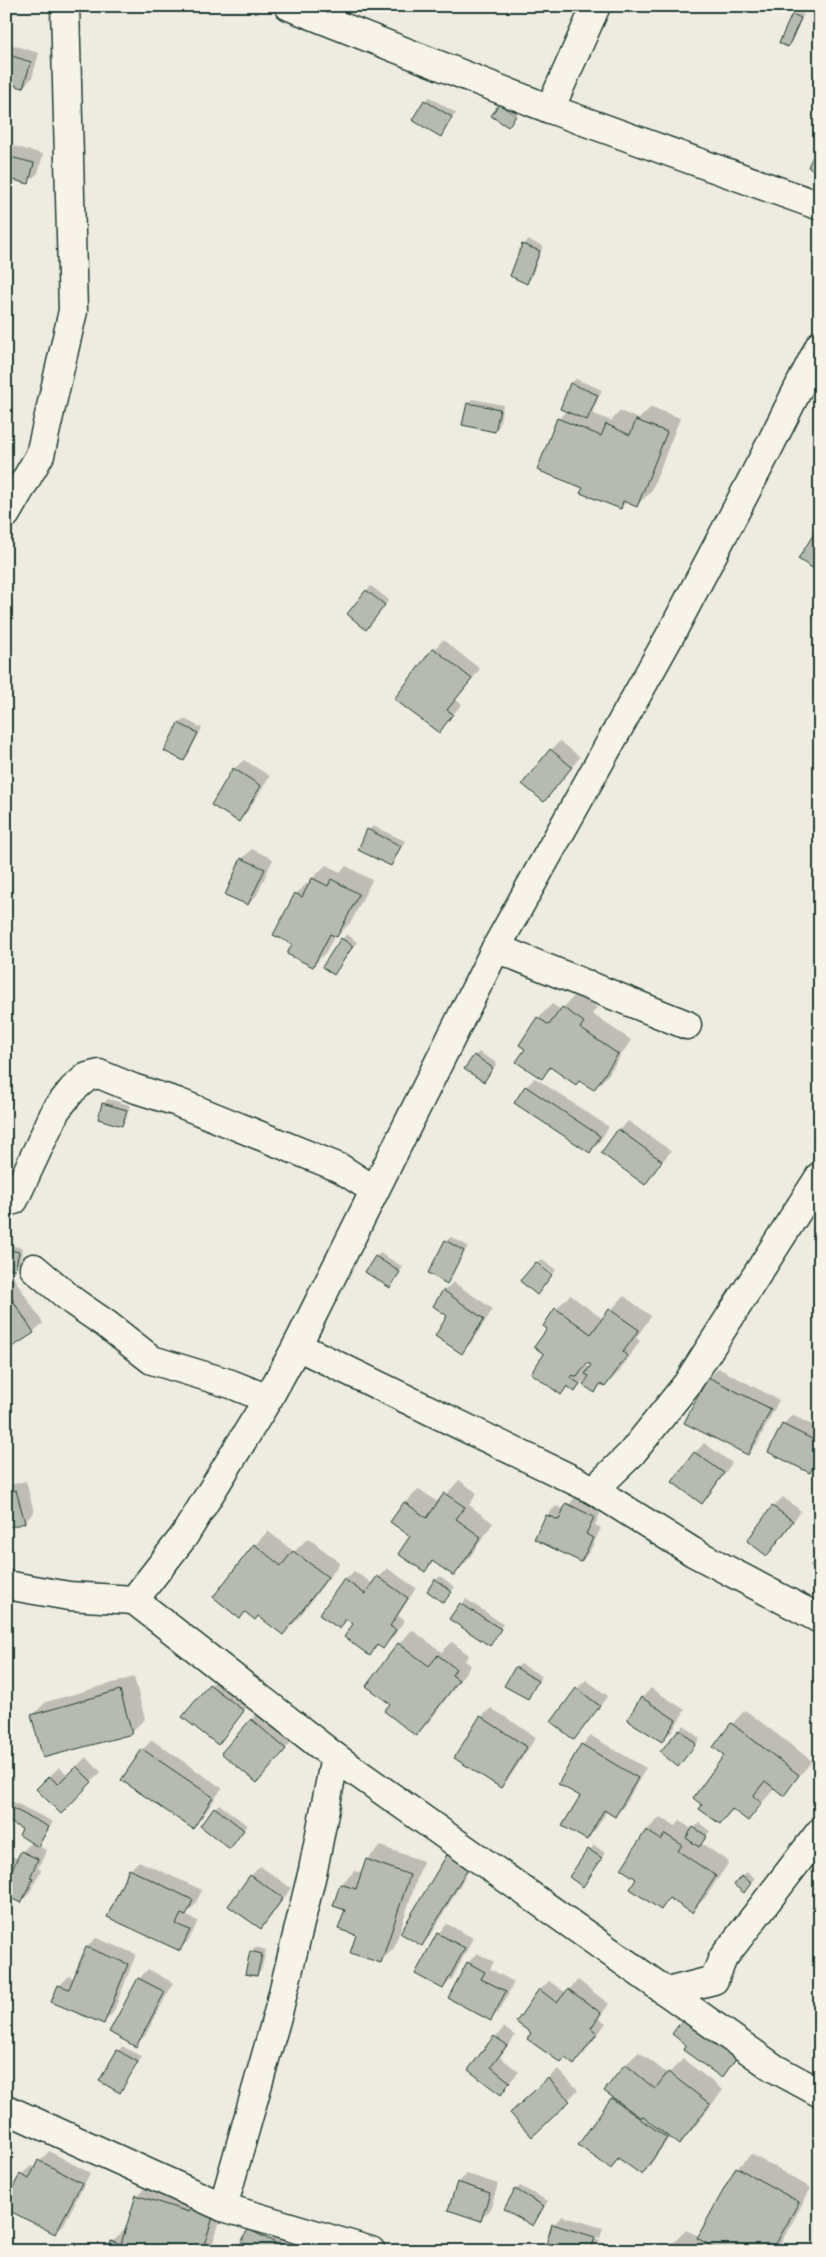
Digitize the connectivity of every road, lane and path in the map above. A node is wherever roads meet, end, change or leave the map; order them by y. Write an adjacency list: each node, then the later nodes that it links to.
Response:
1 (65, 6): 7 (street)
2 (289, 6): 4 (street)
3 (596, 6): 4 (street)
4 (550, 109): 5 (street)
5 (820, 206)
6 (820, 345): 8 (street)
7 (6, 514)
8 (496, 948): 9 (street); 11 (street)
9 (687, 1025)
10 (820, 1176): 16 (street)
11 (374, 1190): 12 (street); 14 (street)
12 (14, 1200)
13 (34, 1268): 15 (street)
14 (297, 1346): 15 (street); 16 (street)
15 (268, 1399): 18 (street)
16 (594, 1490): 19 (street)
17 (6, 1585): 18 (street)
18 (134, 1600): 20 (street)
19 (820, 1619)
20 (335, 1758): 22 (street); 25 (street)
21 (820, 1832): 22 (street)
22 (667, 1992): 23 (street)
23 (820, 2093)
24 (6, 2109): 25 (street)
25 (223, 2207): 26 (street)
26 (371, 2251)

